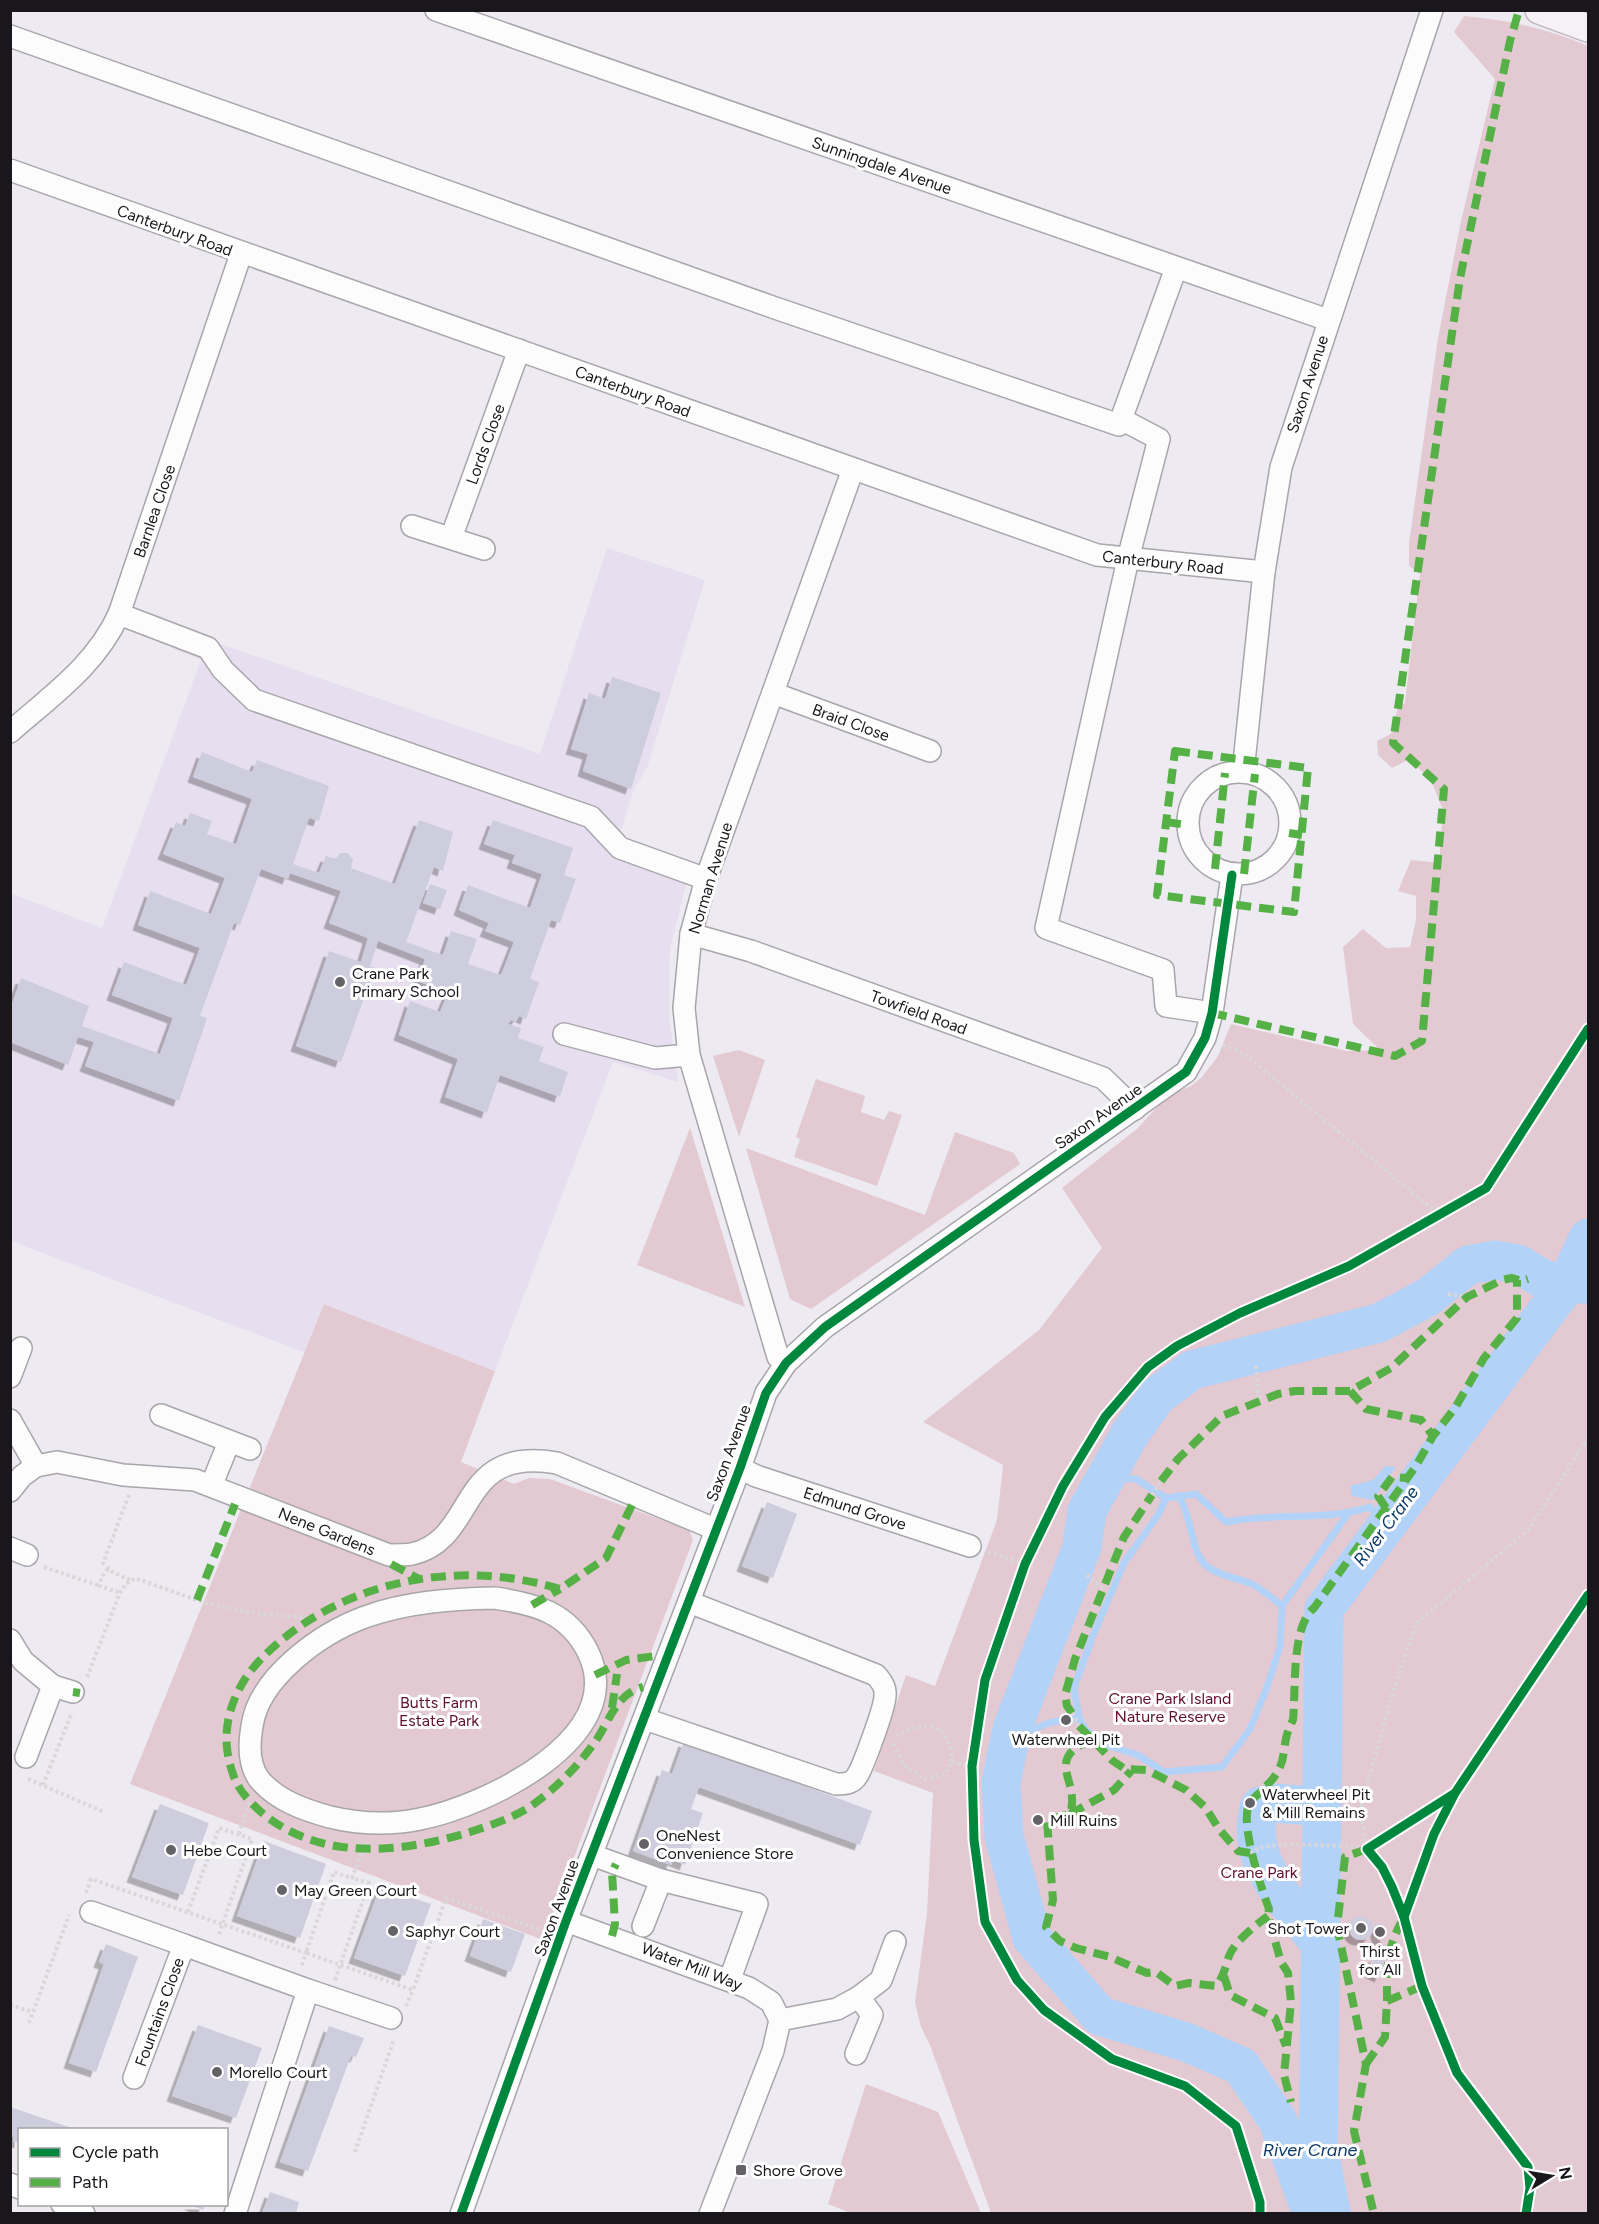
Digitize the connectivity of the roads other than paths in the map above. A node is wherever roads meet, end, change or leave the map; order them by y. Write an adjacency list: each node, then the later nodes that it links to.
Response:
1 (436, 10): 8 (street, Sunningdale Avenue)
2 (1432, 10): 9 (street, Saxon Avenue)
3 (1539, 10): 4 (main road)
4 (1586, 21)
5 (10, 36): 11 (street)
6 (10, 170): 7 (street, Canterbury Road)
7 (241, 254): 10 (street, Canterbury Road); 18 (street, Barnlea Close)
8 (1176, 268): 9 (street, Sunningdale Avenue); 11 (street)
9 (1328, 321): 17 (street, Saxon Avenue)
10 (519, 350): 12 (street, Canterbury Road); 14 (street, Lords Close)
11 (1121, 419): 16 (street)
12 (853, 469): 16 (street, Canterbury Road); 19 (street, Norman Avenue)
13 (412, 526): 14 (street)
14 (451, 538): 15 (street)
15 (484, 549)
16 (1128, 559): 17 (street, Canterbury Road); 26 (street)
17 (1264, 572): 22 (street, Saxon Avenue)
18 (119, 614): 20 (street, Barnlea Close); 24 (street)
19 (773, 693): 21 (street, Braid Close); 24 (street, Norman Avenue)
20 (10, 732)
21 (930, 751)
22 (1243, 771): 23 (street); 23 (street)
23 (1232, 875): 26 (street, Saxon Avenue)
24 (706, 879): 25 (street, Norman Avenue)
25 (691, 934): 28 (street, Norman Avenue); 29 (street, Towfield Road)
26 (1212, 1013): 29 (street, Saxon Avenue)
27 (564, 1034): 28 (street)
28 (689, 1055): 30 (street, Norman Avenue)
29 (1136, 1109): 30 (street, Saxon Avenue)
30 (786, 1363): 36 (street, Saxon Avenue)
31 (161, 1415): 33 (street)
32 (10, 1420): 35 (street)
33 (229, 1442): 34 (street); 37 (street)
34 (249, 1449)
35 (36, 1466): 37 (street, Nene Gardens); 38 (street)
36 (740, 1468): 39 (street, Saxon Avenue); 40 (street, Edmund Grove)
37 (212, 1485): 39 (street, Nene Gardens)
38 (10, 1491)
39 (715, 1529): 41 (street, Saxon Avenue)
40 (970, 1546)
41 (689, 1602): 43 (street, Saxon Avenue); 43 (street)
42 (10, 1640): 44 (street)
43 (645, 1719): 46 (street, Saxon Avenue)
44 (22, 1766)
45 (374, 1822): 45 (street)
46 (592, 1855): 47 (street); 50 (street, Saxon Avenue)
47 (662, 1880): 49 (street); 53 (street)
48 (86, 1910): 52 (street, Fountains Close)
49 (643, 1926)
50 (564, 1929): 53 (street, Water Mill Way); 63 (street, Saxon Avenue)
51 (895, 1942): 55 (street)
52 (184, 1945): 54 (street, Fountains Close); 59 (street, Fountains Close)
53 (730, 1979): 56 (street, Water Mill Way)
54 (302, 1988): 57 (street, Fountains Close); 62 (street)
55 (859, 1997): 56 (street); 58 (street)
56 (780, 2020): 64 (street)
57 (397, 2021)
58 (856, 2054)
59 (134, 2078)
60 (64, 2206): 61 (street)
61 (84, 2214)
62 (235, 2214)
63 (461, 2214)
64 (710, 2214)

